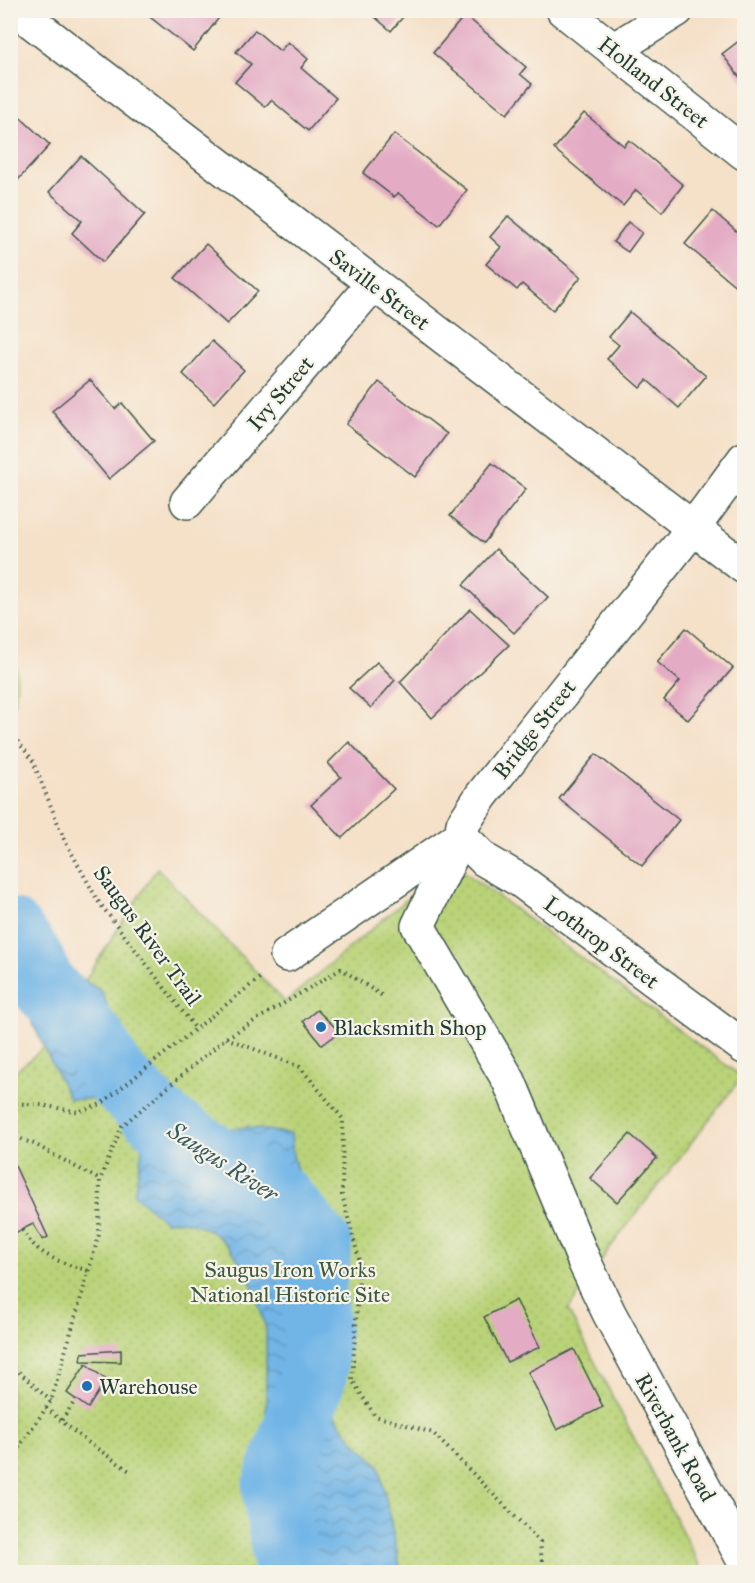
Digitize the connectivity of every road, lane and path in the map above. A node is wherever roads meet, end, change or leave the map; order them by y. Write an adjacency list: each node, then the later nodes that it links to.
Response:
1 (16, 10): 6 (street, Saville Street)
2 (563, 10): 4 (street, Holland Street)
3 (677, 10): 4 (street)
4 (613, 50): 5 (street, Holland Street)
5 (744, 153)
6 (374, 284): 8 (street, Ivy Street); 9 (street, Saville Street)
7 (744, 459): 9 (street, Bridge Street)
8 (187, 502)
9 (693, 528): 10 (street, Saville Street); 12 (street, Bridge Street)
10 (744, 567)
11 (10, 732): 15 (path, Saugus River Trail)
12 (461, 836): 13 (street); 17 (street, Lothrop Street); 23 (street, Bridge Street)
13 (287, 955): 15 (path)
14 (384, 997): 16 (path)
15 (196, 1029): 18 (path)
16 (226, 1038): 20 (path); 32 (path)
17 (744, 1047)
18 (10, 1103)
19 (10, 1135): 20 (path)
20 (100, 1180): 22 (path)
21 (22, 1230): 22 (path)
22 (89, 1270): 26 (path)
23 (609, 1313): 31 (street, Riverbank Road)
24 (10, 1364): 26 (path)
25 (76, 1400): 28 (path)
26 (51, 1401): 27 (path)
27 (46, 1408): 28 (path); 29 (path)
28 (62, 1420): 30 (path)
29 (10, 1453)
30 (131, 1472)
31 (744, 1562)
32 (543, 1572)

